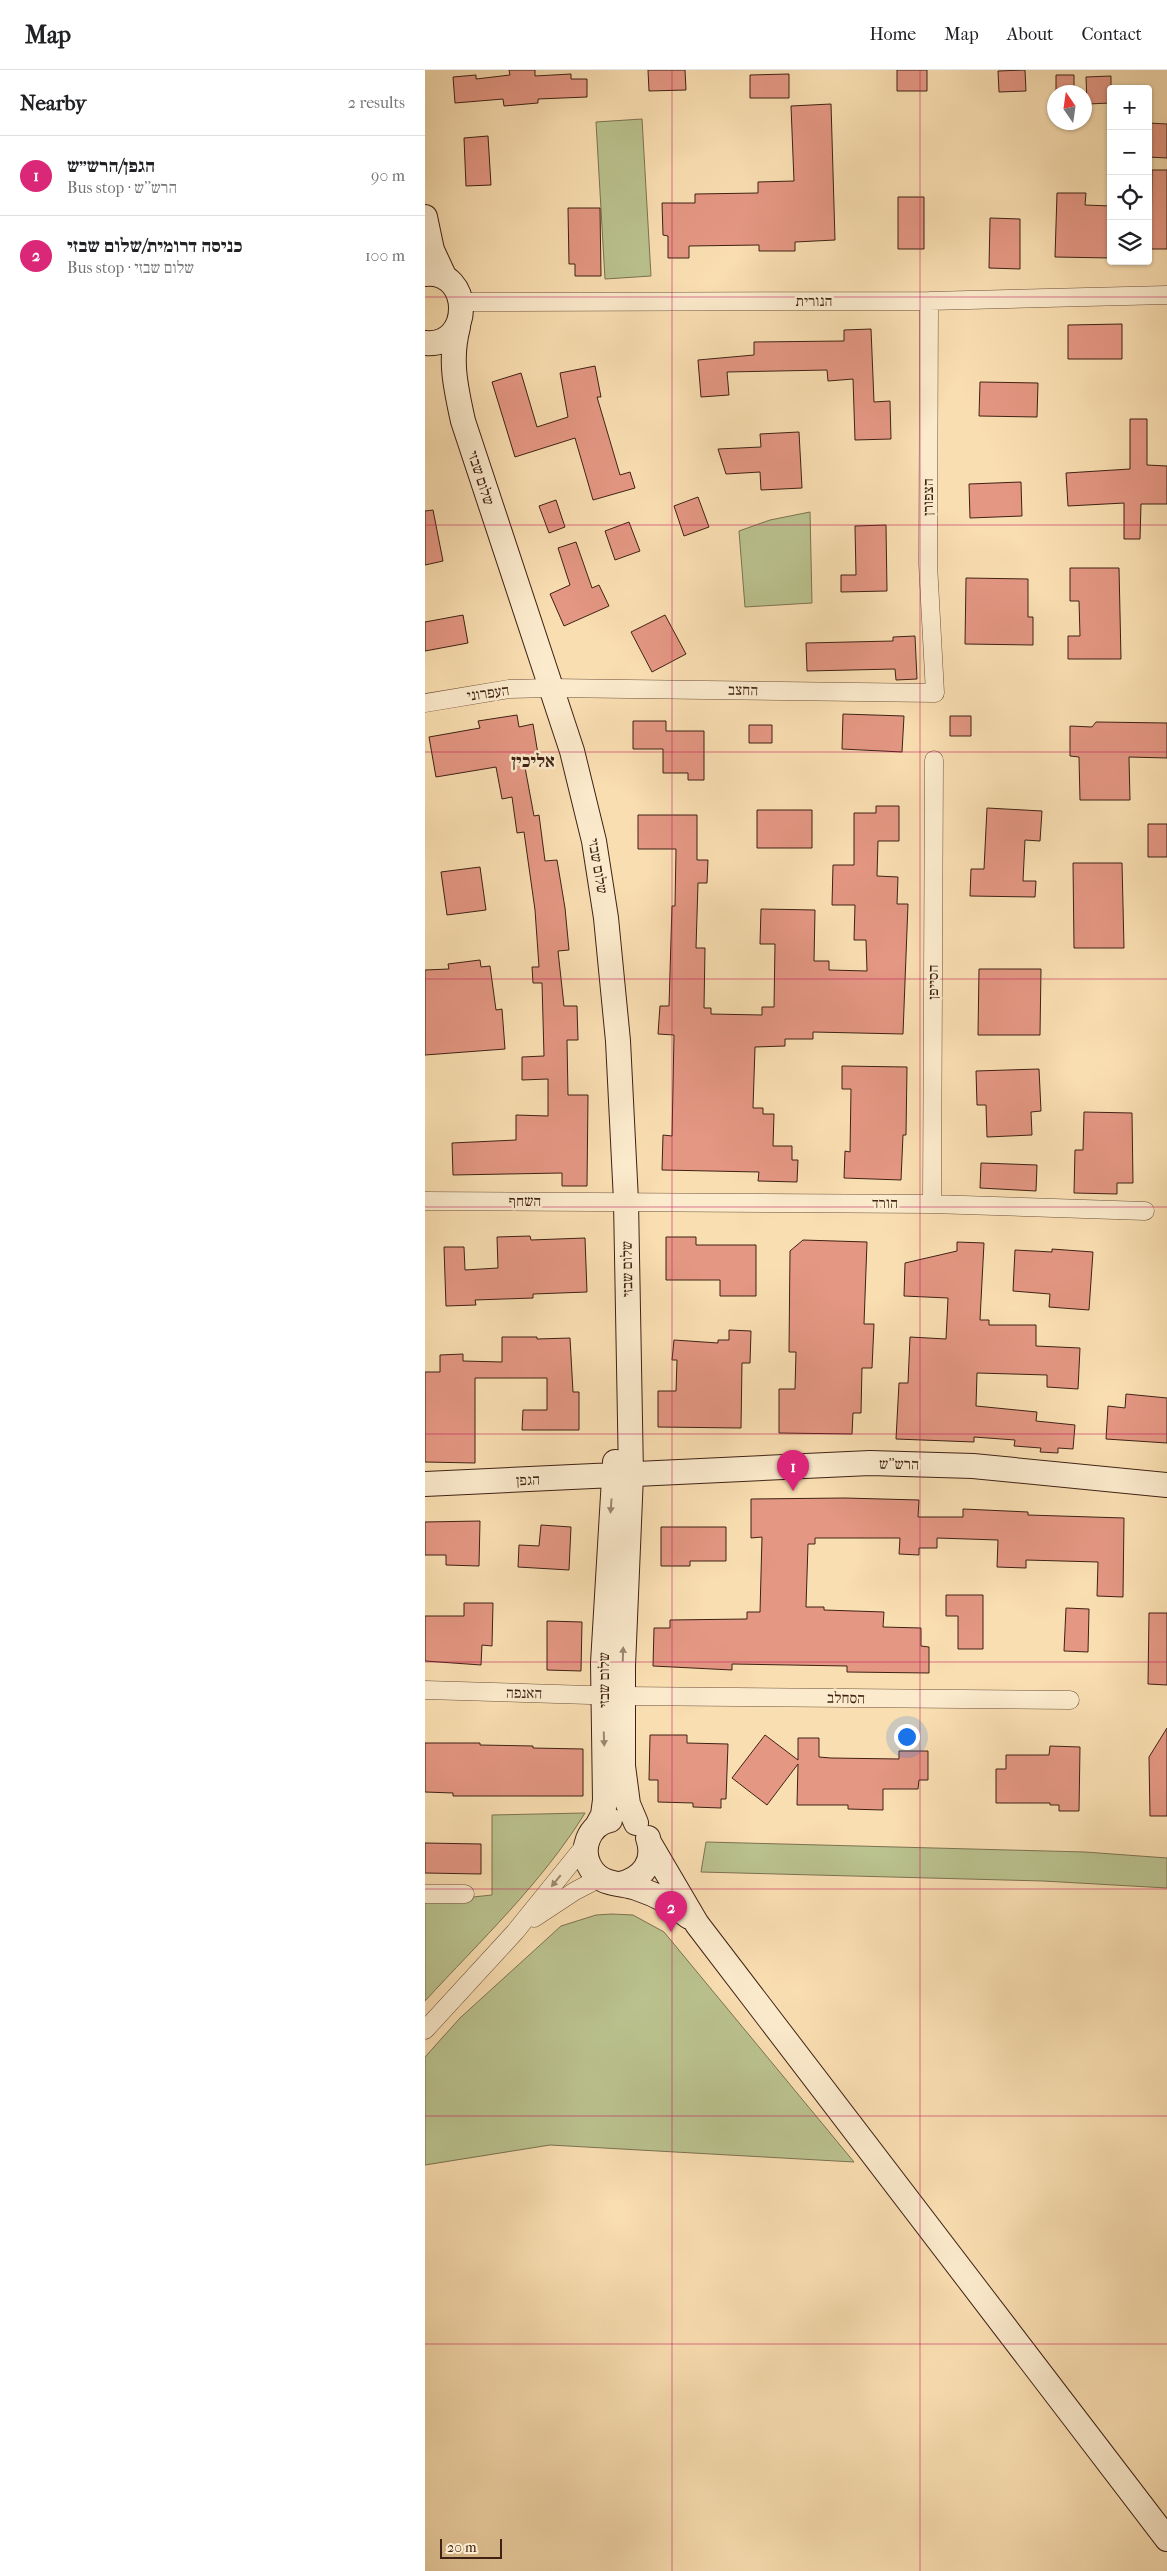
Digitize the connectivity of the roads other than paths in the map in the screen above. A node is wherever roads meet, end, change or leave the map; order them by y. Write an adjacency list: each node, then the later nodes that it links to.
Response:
1 (425, 219): 2 (street)
2 (435, 276): 5 (street)
3 (1167, 295): 4 (street, הנורית)
4 (929, 301): 5 (street, הנורית); 11 (street, הצפורן)
5 (462, 302): 6 (street, שלום שבזי)
6 (457, 327): 7 (street); 9 (street, שלום שבזי)
7 (425, 343)
8 (425, 348): 9 (street, שלום שבזי)
9 (458, 398): 10 (street, שלום שבזי)
10 (551, 688): 11 (street, החצב); 12 (street, העפרוני); 15 (street, שלום שבזי)
11 (935, 693)
12 (425, 703)
13 (934, 760): 16 (street, הסייפן)
14 (425, 1201): 15 (street, השחף)
15 (626, 1201): 16 (street, הורד); 18 (street, שלום שבזי)
16 (932, 1204): 17 (street, הורד)
17 (1145, 1211)
18 (622, 1476): 19 (street, הגפן); 20 (street, הרש''ש); 22 (street, שלום שבזי)
19 (425, 1484)
20 (1167, 1485)
21 (425, 1690): 22 (street, האנפה)
22 (613, 1695): 23 (street, הסחלב); 24 (street, שלום שבזי); 25 (street, שלום שבזי, one-way to 25)
23 (1070, 1700)
24 (636, 1823): 25 (street); 26 (street)
25 (592, 1834): 27 (street); 31 (street, one-way to 31)
26 (650, 1844): 27 (street); 30 (street)
27 (610, 1881): 30 (street); 31 (street)
28 (425, 1894): 29 (street)
29 (465, 1894)
30 (697, 1924): 33 (street)
31 (515, 1932): 32 (street)
32 (425, 2030)
33 (1167, 2539)

